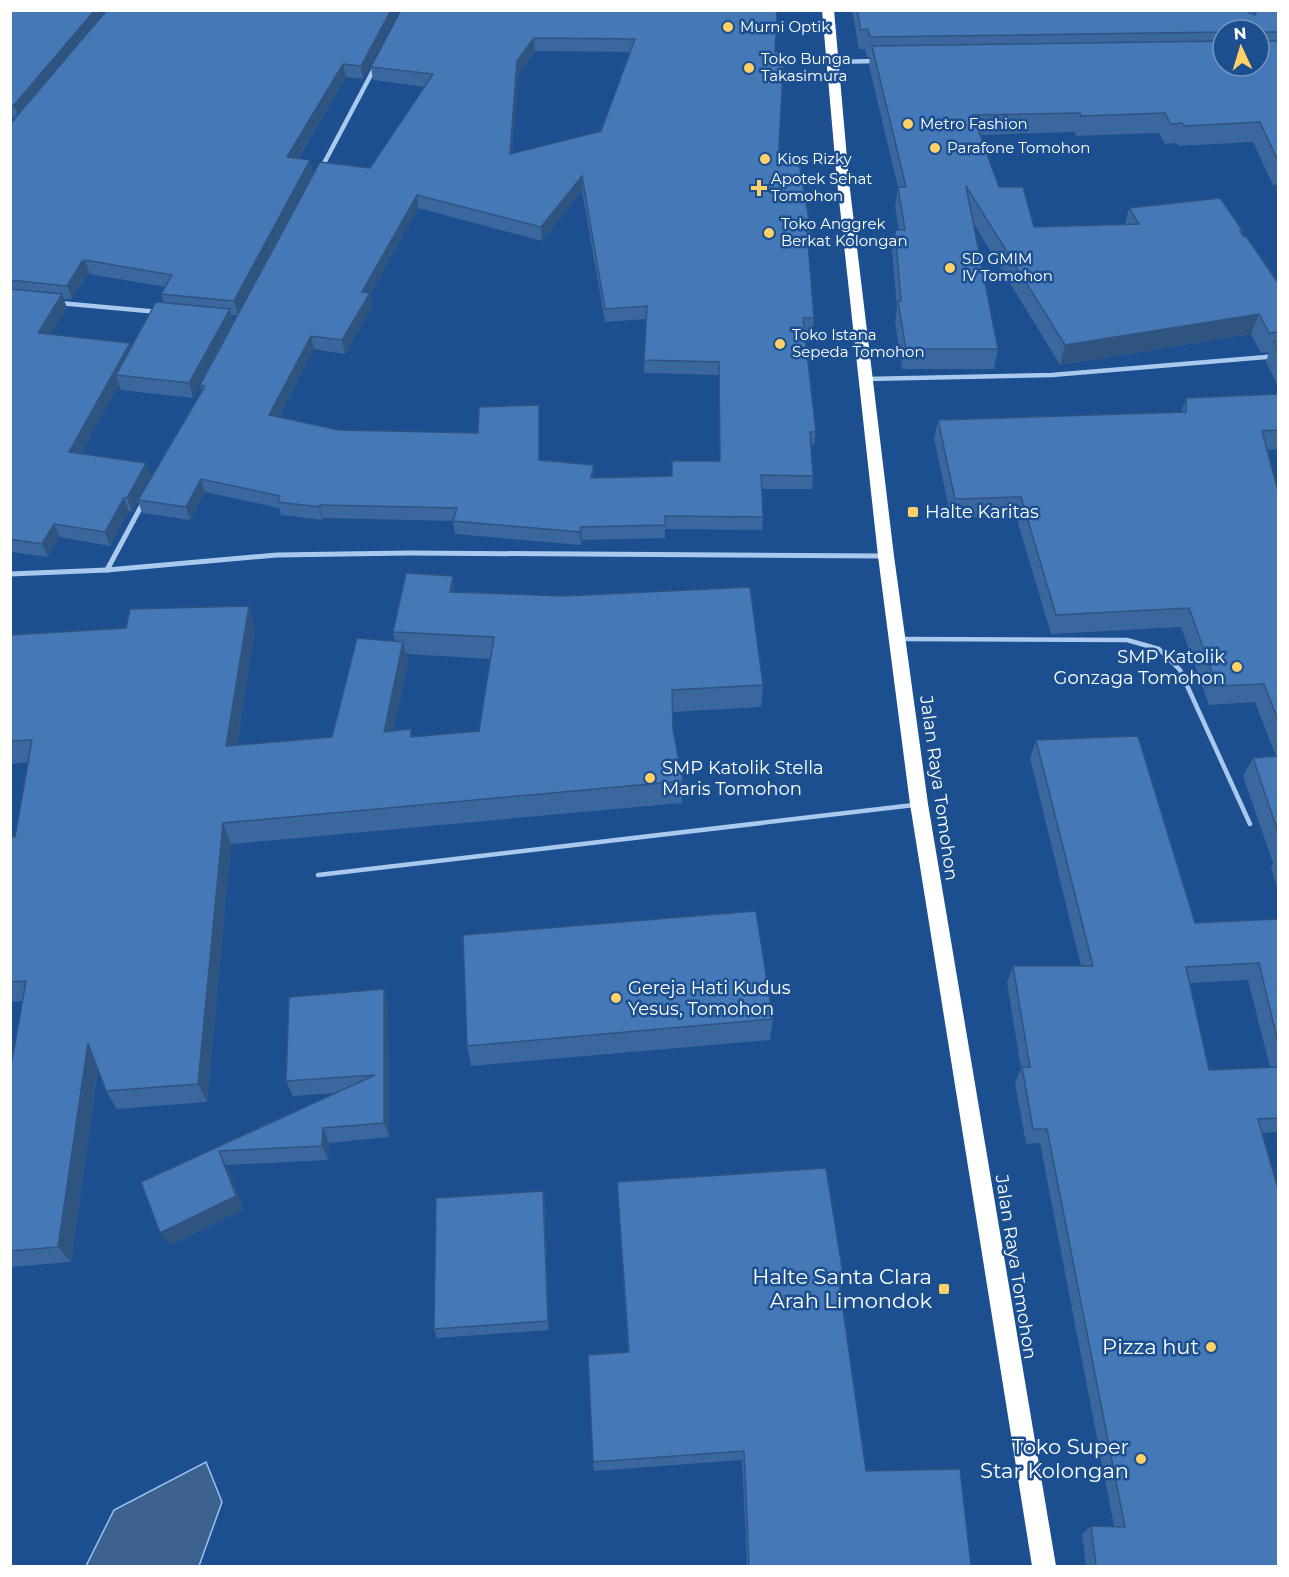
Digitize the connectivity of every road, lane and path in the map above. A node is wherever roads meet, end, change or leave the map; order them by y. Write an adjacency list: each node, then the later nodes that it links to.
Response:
1 (828, 10): 3 (highway, Jalan Raya Tomohon)
2 (889, 61): 3 (street)
3 (830, 62): 9 (highway, Jalan Raya Tomohon)
4 (377, 63): 5 (street)
5 (316, 178)
6 (57, 303): 7 (street)
7 (161, 312)
8 (1278, 356): 9 (street)
9 (865, 379): 11 (highway, Jalan Raya Tomohon)
10 (150, 490): 12 (street)
11 (886, 556): 12 (street); 14 (highway, Jalan Raya Tomohon)
12 (107, 570): 13 (street)
13 (10, 574)
14 (897, 639): 15 (highway, Jalan Raya Tomohon); 16 (lane)
15 (919, 804): 17 (lane); 18 (highway, Jalan Raya Tomohon)
16 (1250, 824)
17 (318, 875)
18 (1044, 1566)

